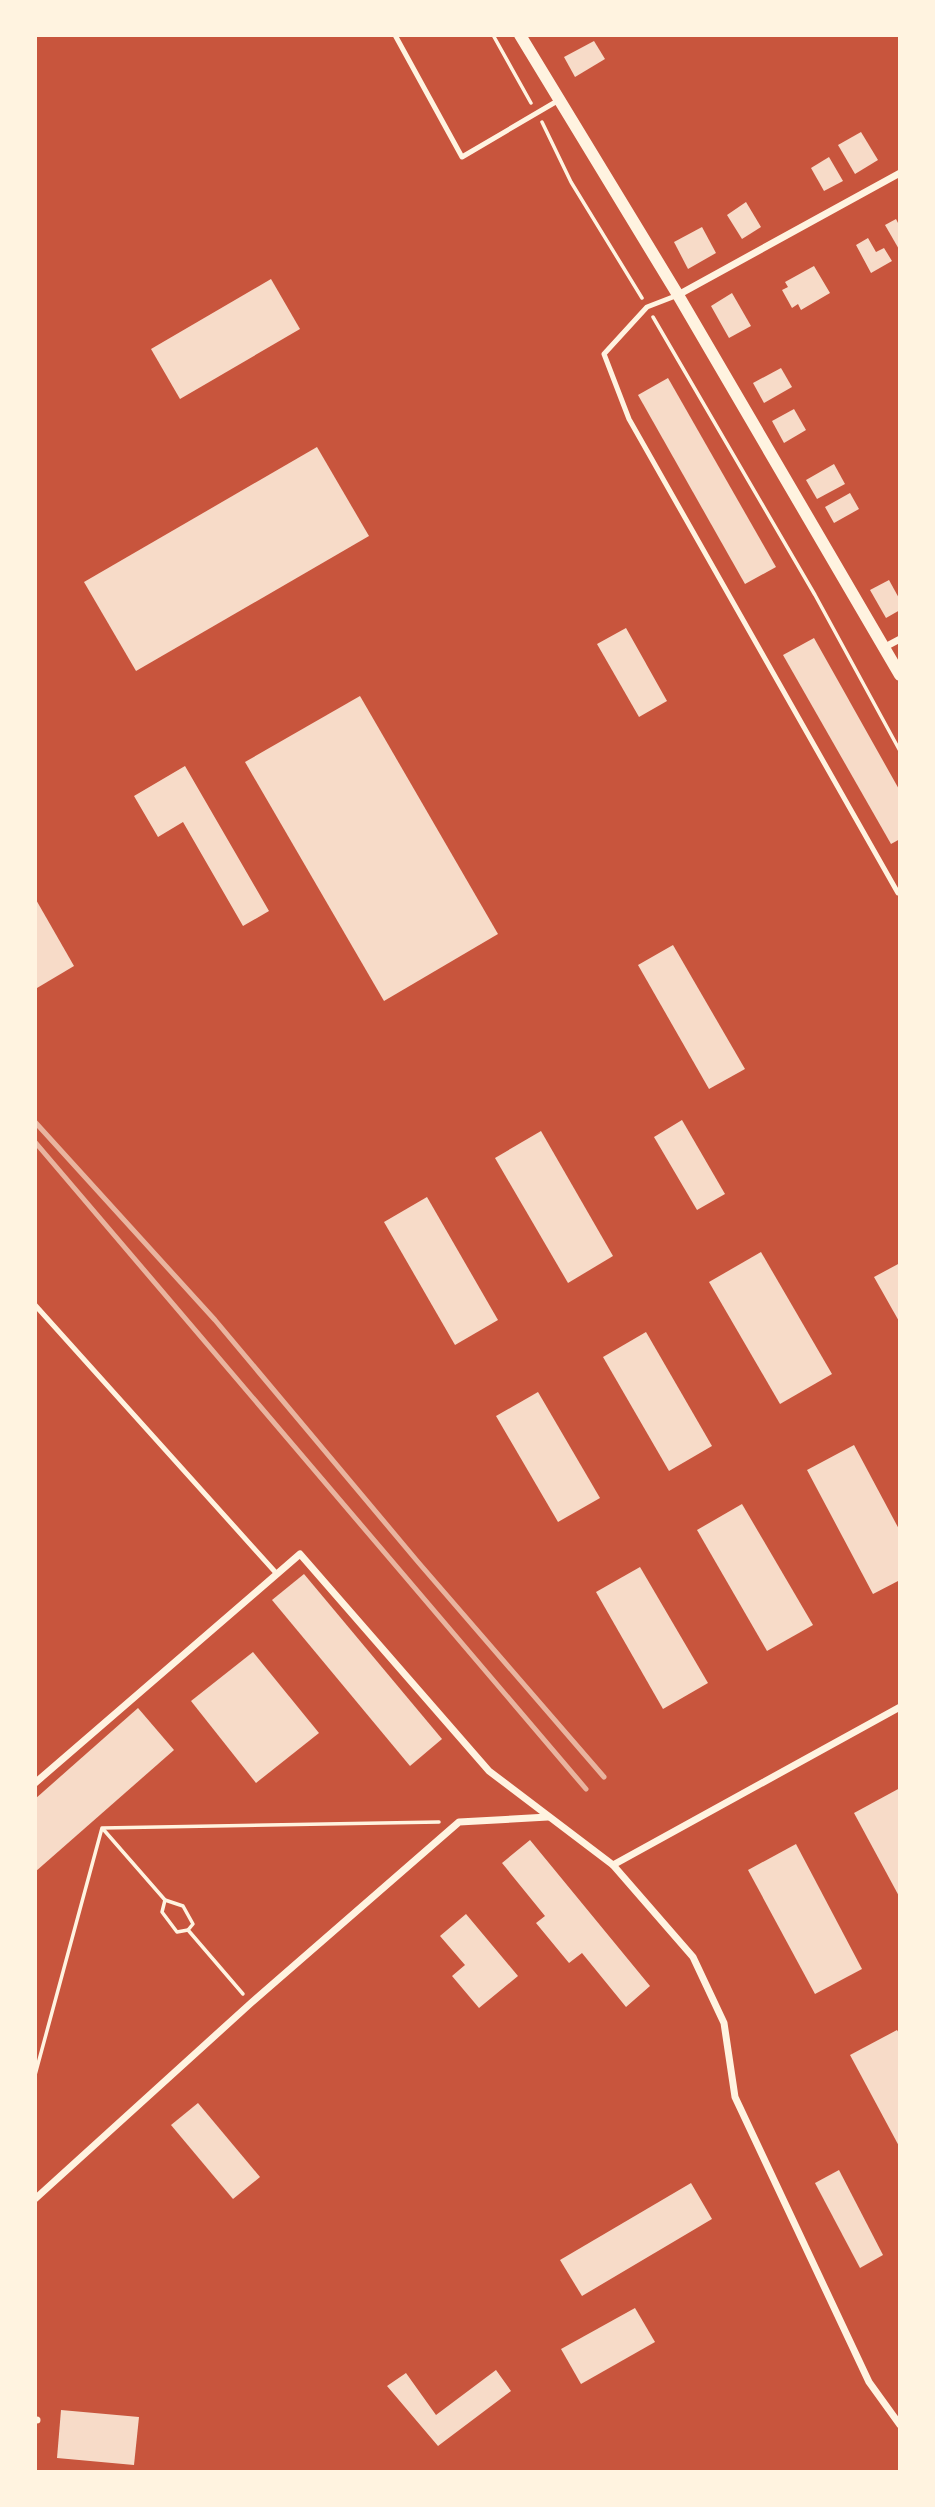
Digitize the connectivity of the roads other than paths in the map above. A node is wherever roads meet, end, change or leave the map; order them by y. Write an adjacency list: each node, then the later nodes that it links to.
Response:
1 (395, 35): 3 (lane)
2 (520, 35): 3 (street)
3 (559, 100): 5 (street)
4 (900, 173): 5 (street)
5 (678, 295): 7 (street); 9 (lane)
6 (900, 639): 7 (street)
7 (885, 647): 8 (street)
8 (900, 675)
9 (898, 892)
10 (35, 1306): 11 (lane)
11 (277, 1574): 13 (street); 14 (street)
12 (900, 1707): 15 (street)
13 (35, 1783)
14 (549, 1817): 15 (street); 16 (street)
15 (613, 1865): 17 (street)
16 (35, 2199)
17 (900, 2426)

